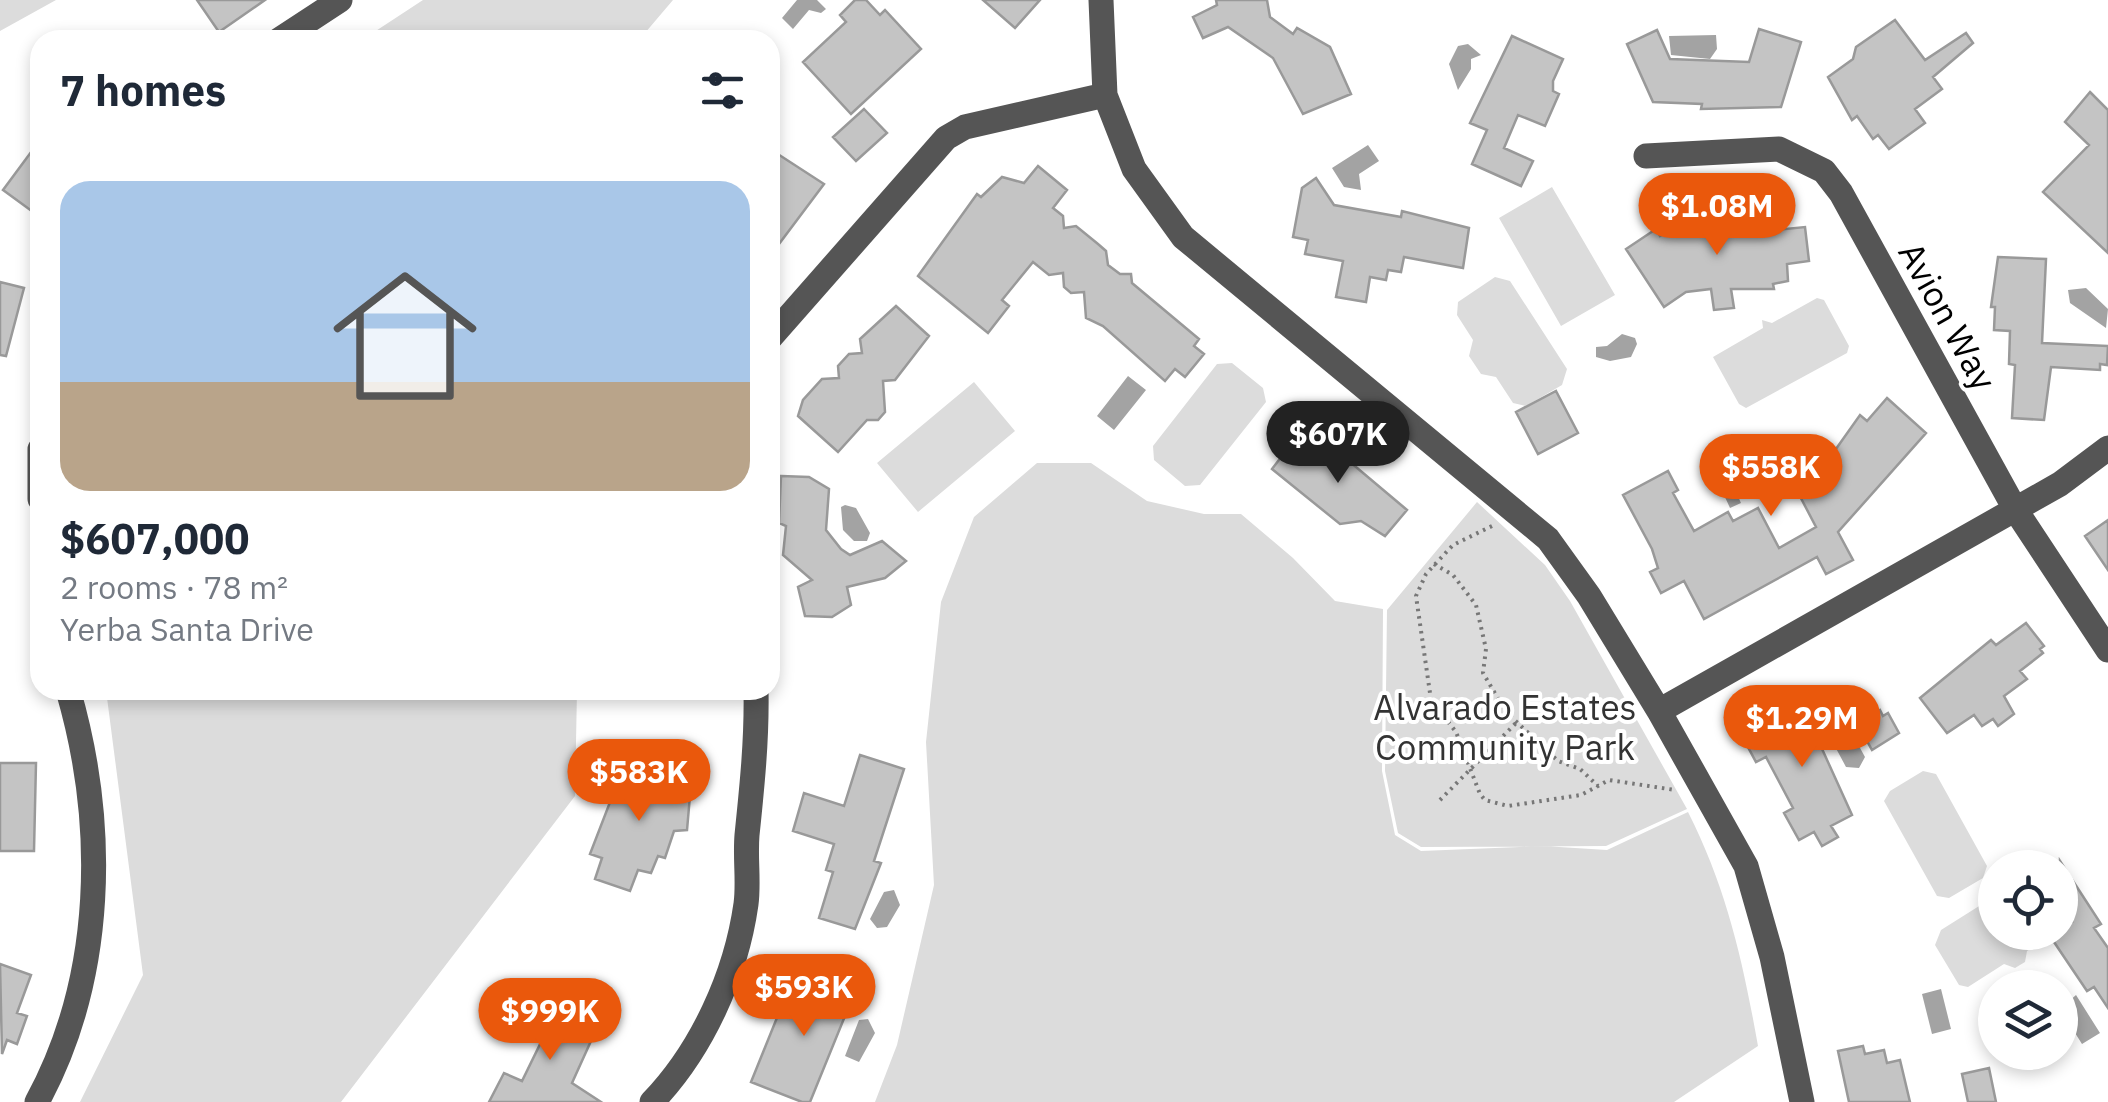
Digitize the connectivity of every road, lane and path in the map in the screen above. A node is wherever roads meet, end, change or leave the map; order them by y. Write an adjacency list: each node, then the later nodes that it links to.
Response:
1 (340, 0): 3 (street)
2 (1102, 0): 4 (street)
3 (294, 30)
4 (1106, 95): 6 (street); 9 (street)
5 (1646, 156): 8 (street, Avion Way)
6 (780, 327)
7 (2108, 448): 8 (street)
8 (2015, 509): 11 (street, Avion Way); 14 (street)
9 (1514, 511): 10 (path); 14 (street)
10 (1434, 564): 15 (path); 16 (path)
11 (2108, 650)
12 (71, 700): 20 (street)
13 (755, 700): 21 (street)
14 (1659, 711): 17 (street)
15 (1516, 723): 16 (path); 18 (path)
16 (1472, 769): 18 (path); 19 (path)
17 (1697, 780): 18 (path); 22 (street)
18 (1598, 786)
19 (1440, 800)
20 (37, 1102)
21 (652, 1102)
22 (1802, 1102)

